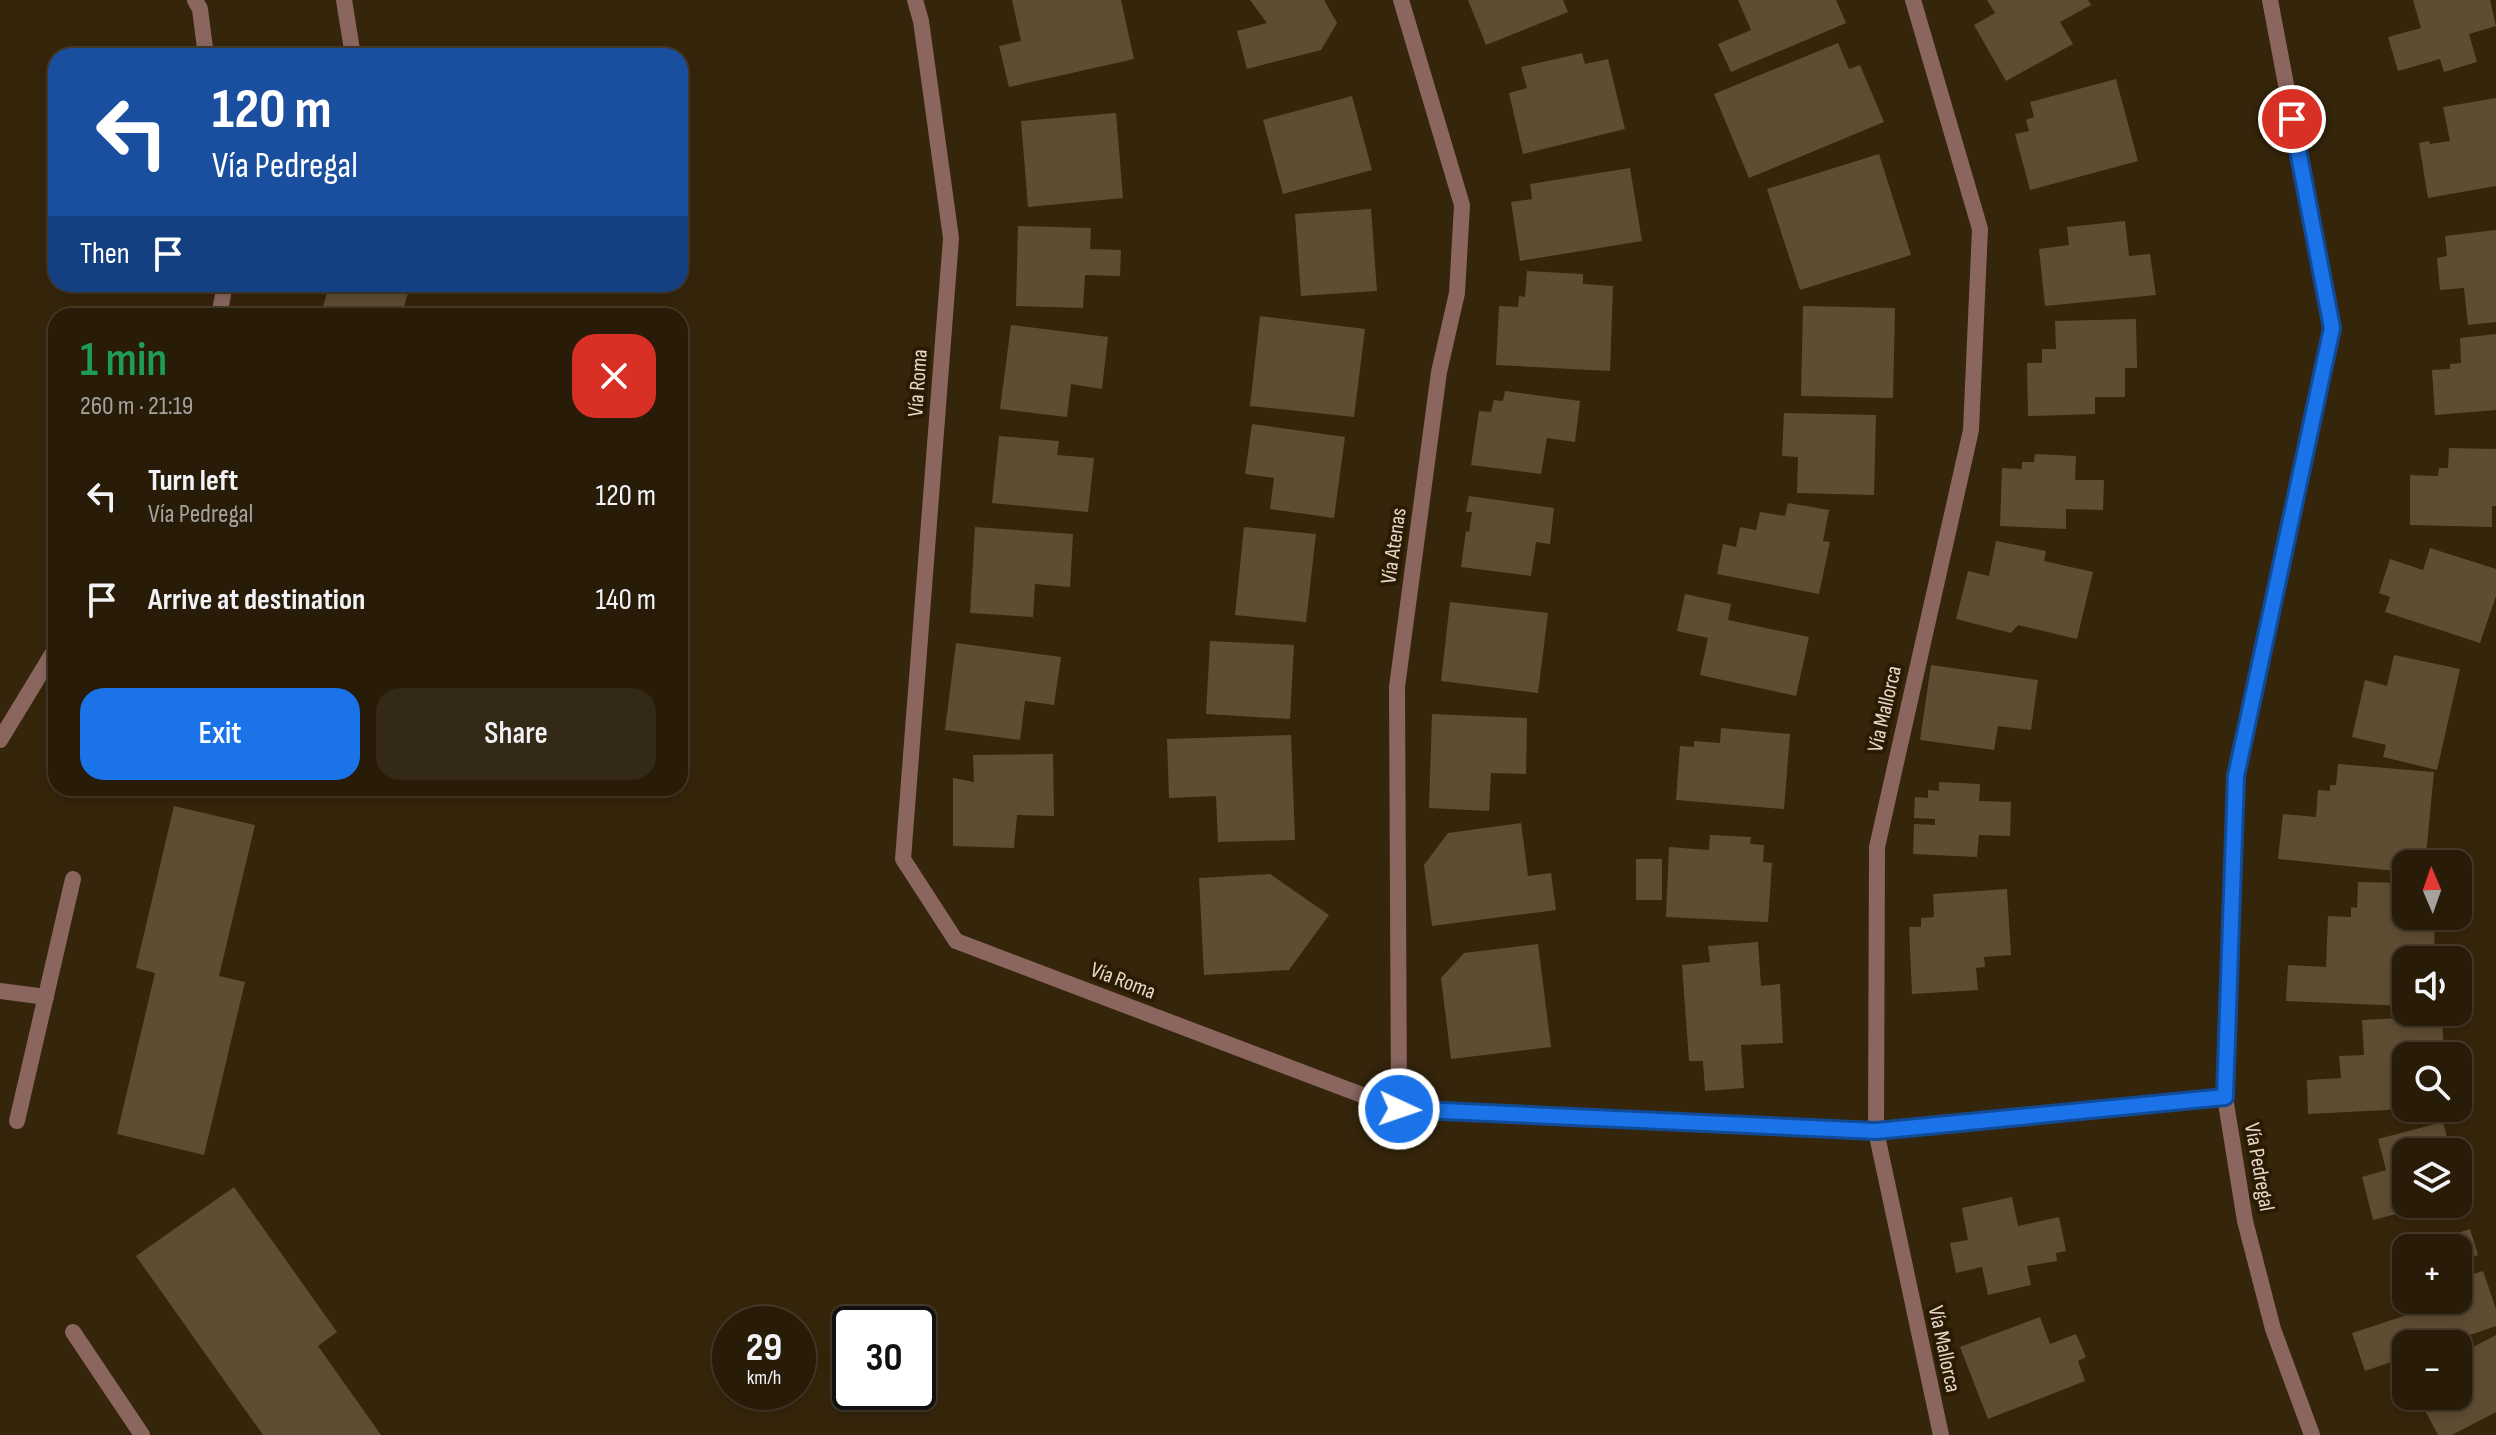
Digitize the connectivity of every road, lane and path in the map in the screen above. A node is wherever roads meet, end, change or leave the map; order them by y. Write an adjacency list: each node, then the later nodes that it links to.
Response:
1 (195, 0): 7 (street)
2 (344, 0): 8 (street)
3 (915, 0): 15 (street, Vía Roma)
4 (1401, 0): 15 (street, Vía Atenas)
5 (1913, 0): 17 (street, Vía Mallorca)
6 (2270, 0): 14 (street, Vía Pedregal)
7 (205, 48)
8 (352, 48)
9 (48, 661): 10 (street)
10 (0, 740)
11 (73, 879): 13 (street)
12 (0, 991): 13 (street)
13 (46, 997): 16 (street)
14 (2225, 1097): 17 (street, Vía Roma); 21 (street, Vía Pedregal)
15 (1399, 1109): 17 (street, Vía Roma)
16 (17, 1121)
17 (1876, 1131): 20 (street, Vía Mallorca)
18 (73, 1332): 19 (street)
19 (142, 1435)
20 (1941, 1435)
21 (2312, 1435)

